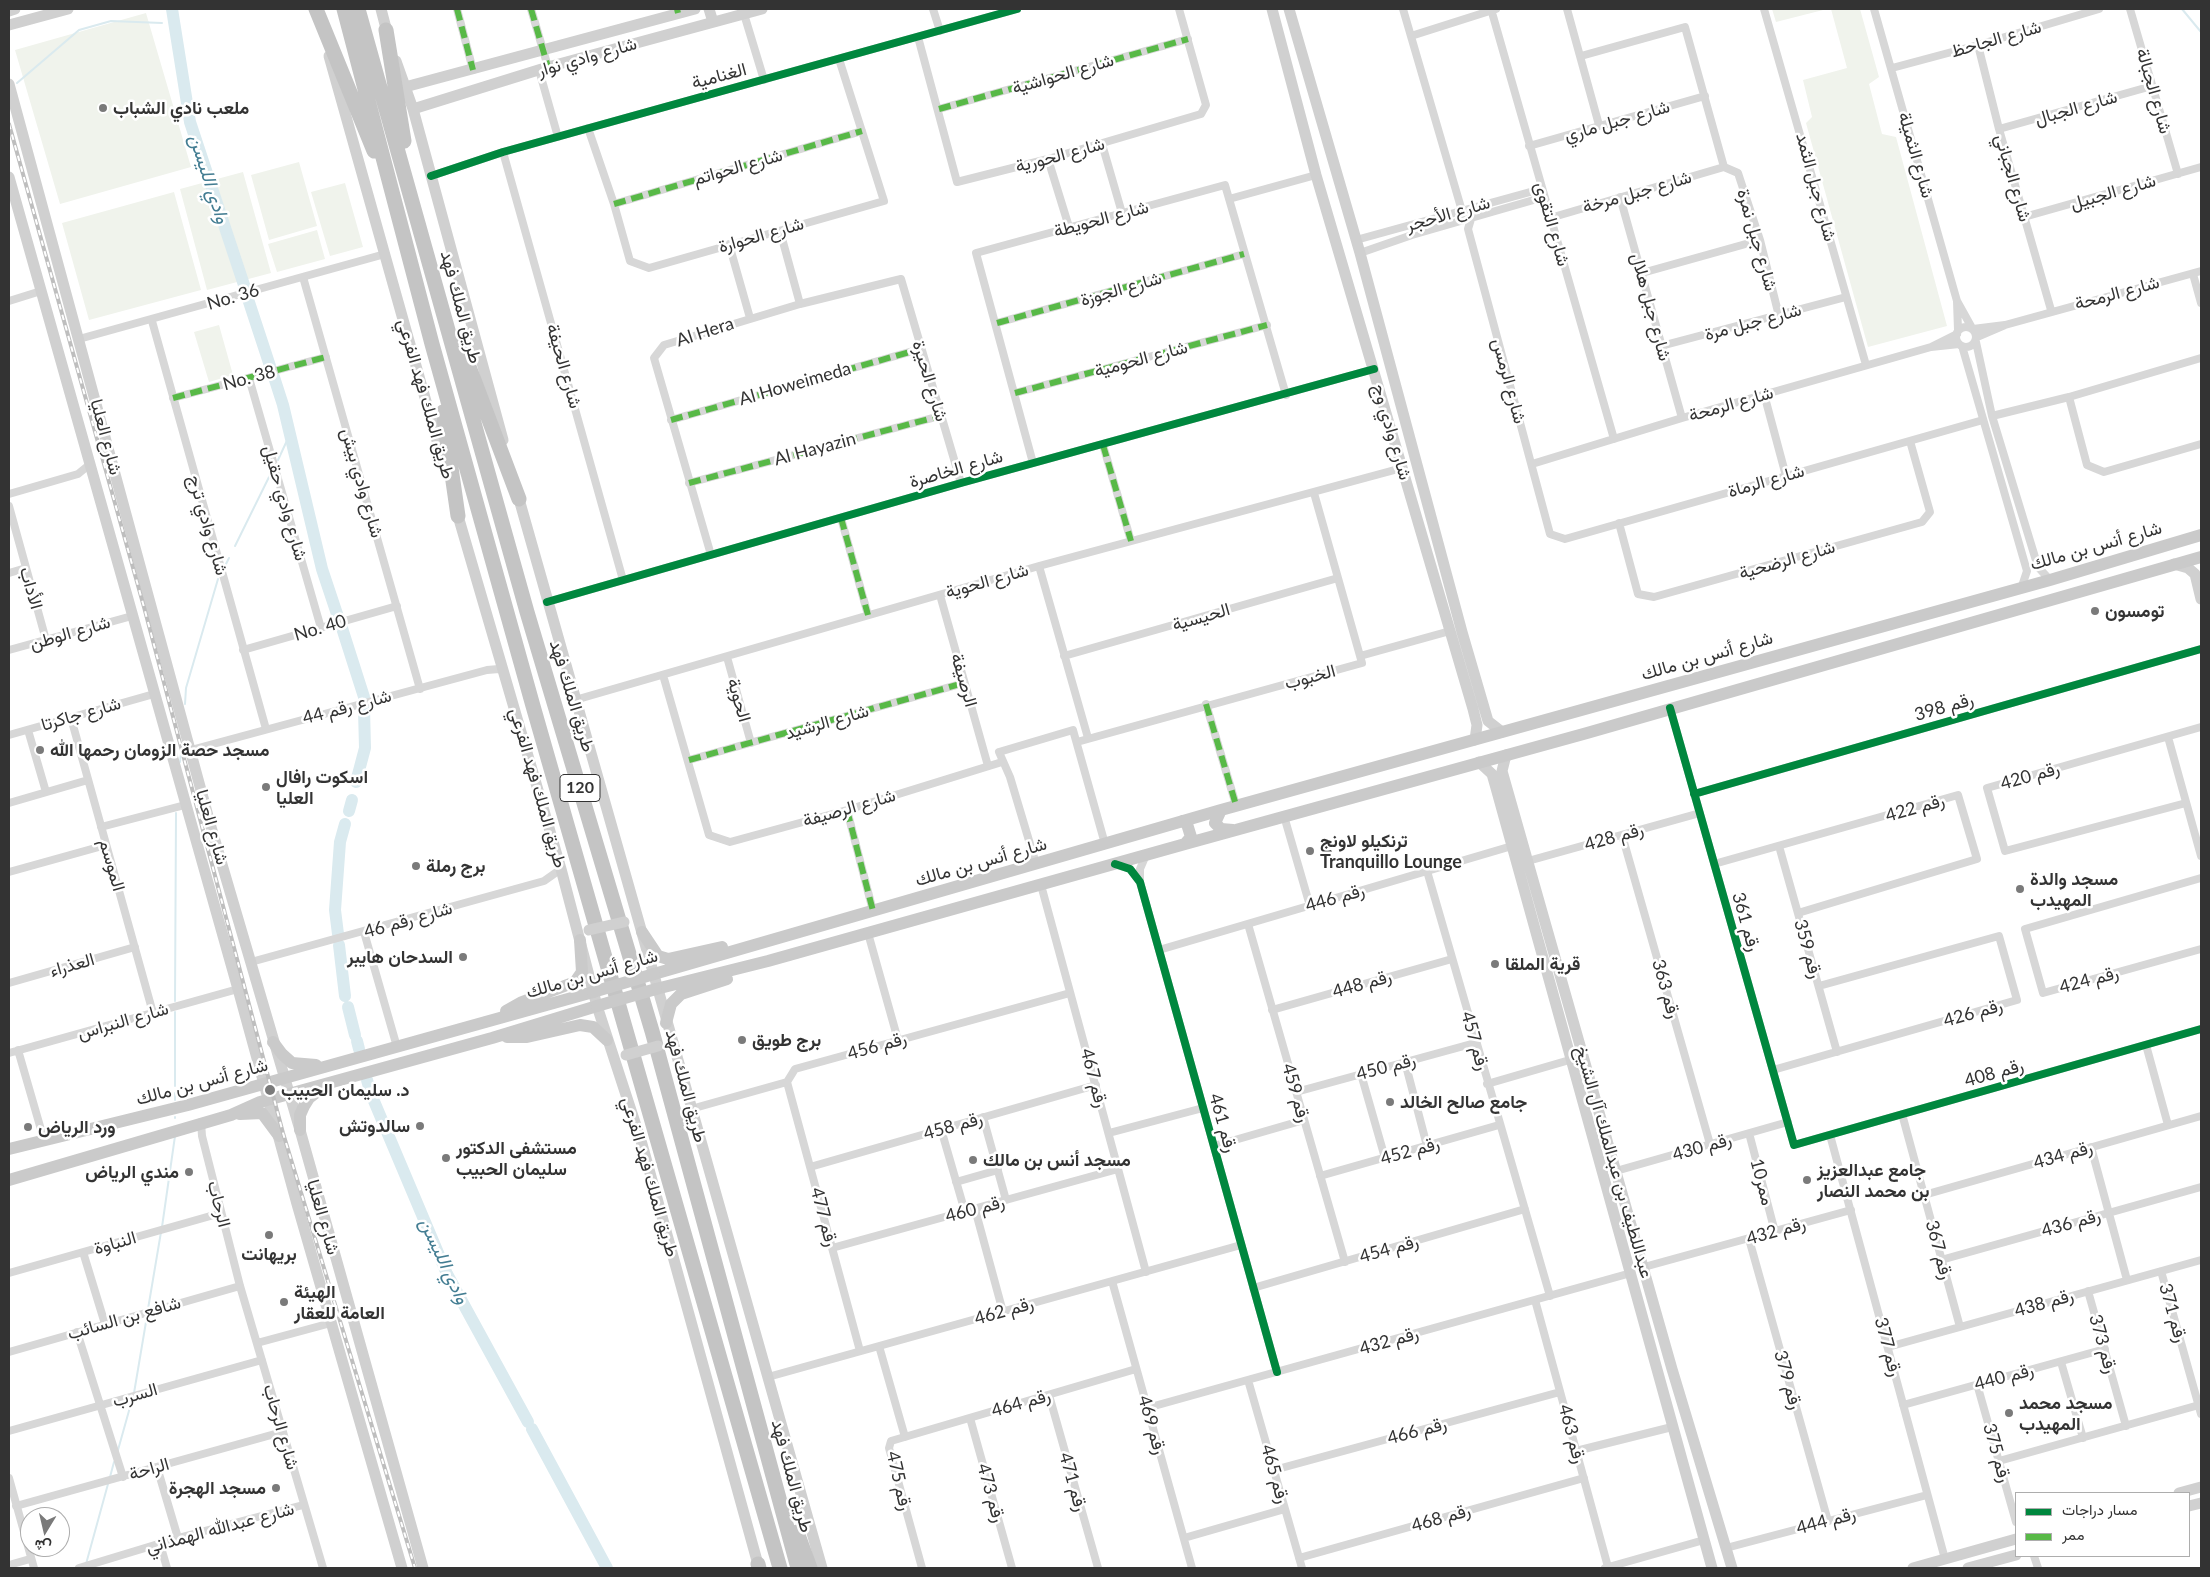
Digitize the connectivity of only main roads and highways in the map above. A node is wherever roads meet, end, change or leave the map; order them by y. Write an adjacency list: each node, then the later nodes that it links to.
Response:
1 (15, 9): 13 (main road)
2 (68, 9): 13 (main road)
3 (316, 9): 21 (highway); 25 (main road, طريق الملك فهد الفرعي)
4 (344, 9): 21 (highway, طريق الملك فهد / 120)
5 (358, 9): 20 (highway, طريق الملك فهد / 120)
6 (380, 9): 15 (main road)
7 (695, 9): 12 (main road, شارع وادي نوار)
8 (709, 9): 14 (main road)
9 (762, 9): 14 (main road, شارع وادي نوار)
10 (1272, 9): 34 (main road, شارع وادي وج)
11 (1288, 9): 34 (main road, شارع وادي وج)
12 (678, 11): 17 (main road, شارع وادي نوار)
13 (10, 18)
14 (713, 22): 18 (main road, شارع وادي نوار)
15 (386, 30): 17 (main road); 20 (highway)
16 (9, 84): 59 (main road, شارع العليا)
17 (405, 87): 18 (main road)
18 (413, 109): 24 (main road)
19 (9, 177): 64 (main road, شارع العليا)
20 (416, 209): 22 (highway, طريق الملك فهد / 120)
21 (398, 212): 23 (highway, طريق الملك فهد / 120)
22 (440, 300): 24 (highway); 76 (highway, طريق الملك فهد / 120)
23 (432, 344): 25 (highway); 83 (highway, طريق الملك فهد / 120)
24 (519, 499): 45 (main road)
25 (458, 516): 46 (main road, طريق الملك فهد الفرعي)
26 (2201, 535): 30 (main road, شارع أنس بن مالك)
27 (2201, 557): 28 (main road, شارع أنس بن مالك)
28 (2174, 564): 29 (main road); 32 (main road, شارع أنس بن مالك)
29 (2200, 590)
30 (1878, 626): 31 (main road, شارع أنس بن مالك); 32 (main road)
31 (1820, 642): 33 (main road); 35 (main road, شارع أنس بن مالك)
32 (1884, 647): 33 (main road, شارع أنس بن مالك)
33 (1827, 662): 37 (main road, شارع أنس بن مالك)
34 (1479, 708): 35 (main road, شارع وادي وج); 36 (main road, شارع وادي وج)
35 (1502, 732): 36 (main road, شارع أنس بن مالك)
36 (1475, 740): 40 (main road, شارع أنس بن مالك)
37 (1506, 755): 38 (main road, شارع أنس بن مالك); 39 (main road, عبداللطيف بن عبدالملك آل الشيخ)
38 (1480, 762): 39 (main road, عبداللطيف بن عبدالملك آل الشيخ); 42 (main road, شارع أنس بن مالك)
39 (1502, 792): 44 (main road, عبداللطيف بن عبدالملك آل الشيخ); 44 (main road, عبداللطيف بن عبدالملك آل الشيخ)
40 (1221, 810): 41 (main road, شارع أنس بن مالك); 42 (main road)
41 (1182, 821): 43 (main road); 49 (main road, شارع أنس بن مالك)
42 (1236, 830): 43 (main road, شارع أنس بن مالك)
43 (1185, 844): 50 (main road, شارع أنس بن مالك)
44 (1528, 882): 73 (main road, عبداللطيف بن عبدالملك آل الشيخ); 74 (main road, عبداللطيف بن عبدالملك آل الشيخ)
45 (633, 898): 46 (main road, bridge); 47 (main road)
46 (574, 915): 48 (main road, طريق الملك فهد الفرعي)
47 (642, 932): 49 (main road); 51 (main road)
48 (580, 940): 53 (main road, طريق الملك فهد الفرعي); 55 (main road)
49 (764, 943): 51 (main road, شارع أنس بن مالك)
50 (768, 961): 52 (main road, شارع أنس بن مالك); 56 (main road)
51 (654, 974): 52 (main road); 53 (main road, شارع أنس بن مالك, bridge)
52 (656, 989): 54 (main road, شارع أنس بن مالك, bridge); 56 (main road)
53 (593, 992): 54 (main road, طريق الملك فهد الفرعي); 55 (main road, شارع أنس بن مالك)
54 (597, 1006): 57 (main road, شارع أنس بن مالك); 58 (main road, طريق الملك فهد الفرعي)
55 (488, 1021): 61 (main road, شارع أنس بن مالك)
56 (666, 1023): 60 (main road)
57 (492, 1038): 58 (main road); 65 (main road)
58 (607, 1040): 62 (main road, طريق الملك فهد الفرعي)
59 (274, 1042): 61 (main road); 63 (main road, شارع العليا)
60 (675, 1054): 62 (main road, bridge); 86 (main road)
61 (330, 1066): 63 (main road, شارع أنس بن مالك)
62 (618, 1067): 80 (main road, طريق الملك فهد الفرعي)
63 (284, 1078): 64 (main road, شارع أنس بن مالك); 66 (main road, شارع العليا)
64 (264, 1083): 67 (main road, شارع العليا); 71 (main road, شارع أنس بن مالك)
65 (329, 1084): 66 (main road); 69 (main road)
66 (288, 1096): 67 (main road); 69 (main road, شارع العليا)
67 (269, 1100): 68 (main road); 70 (main road, شارع العليا)
68 (230, 1115): 70 (main road); 72 (main road)
69 (300, 1130): 82 (main road, شارع العليا)
70 (278, 1136): 81 (main road, شارع العليا)
71 (9, 1149)
72 (9, 1180)
73 (1672, 1369): 74 (main road); 88 (main road, عبداللطيف بن عبدالملك آل الشيخ)
74 (1659, 1372): 87 (main road, عبداللطيف بن عبدالملك آل الشيخ)
75 (2201, 1487): 77 (main road)
76 (776, 1490): 84 (highway, طريق الملك فهد / 120); 85 (highway)
77 (2183, 1492)
78 (2015, 1539): 89 (main road)
79 (2015, 1554): 90 (main road)
80 (759, 1567)
81 (402, 1568)
82 (423, 1568)
83 (780, 1568)
84 (798, 1568)
85 (810, 1568)
86 (822, 1568)
87 (1712, 1568)
88 (1732, 1568)
89 (1913, 1568)
90 (1968, 1568)

